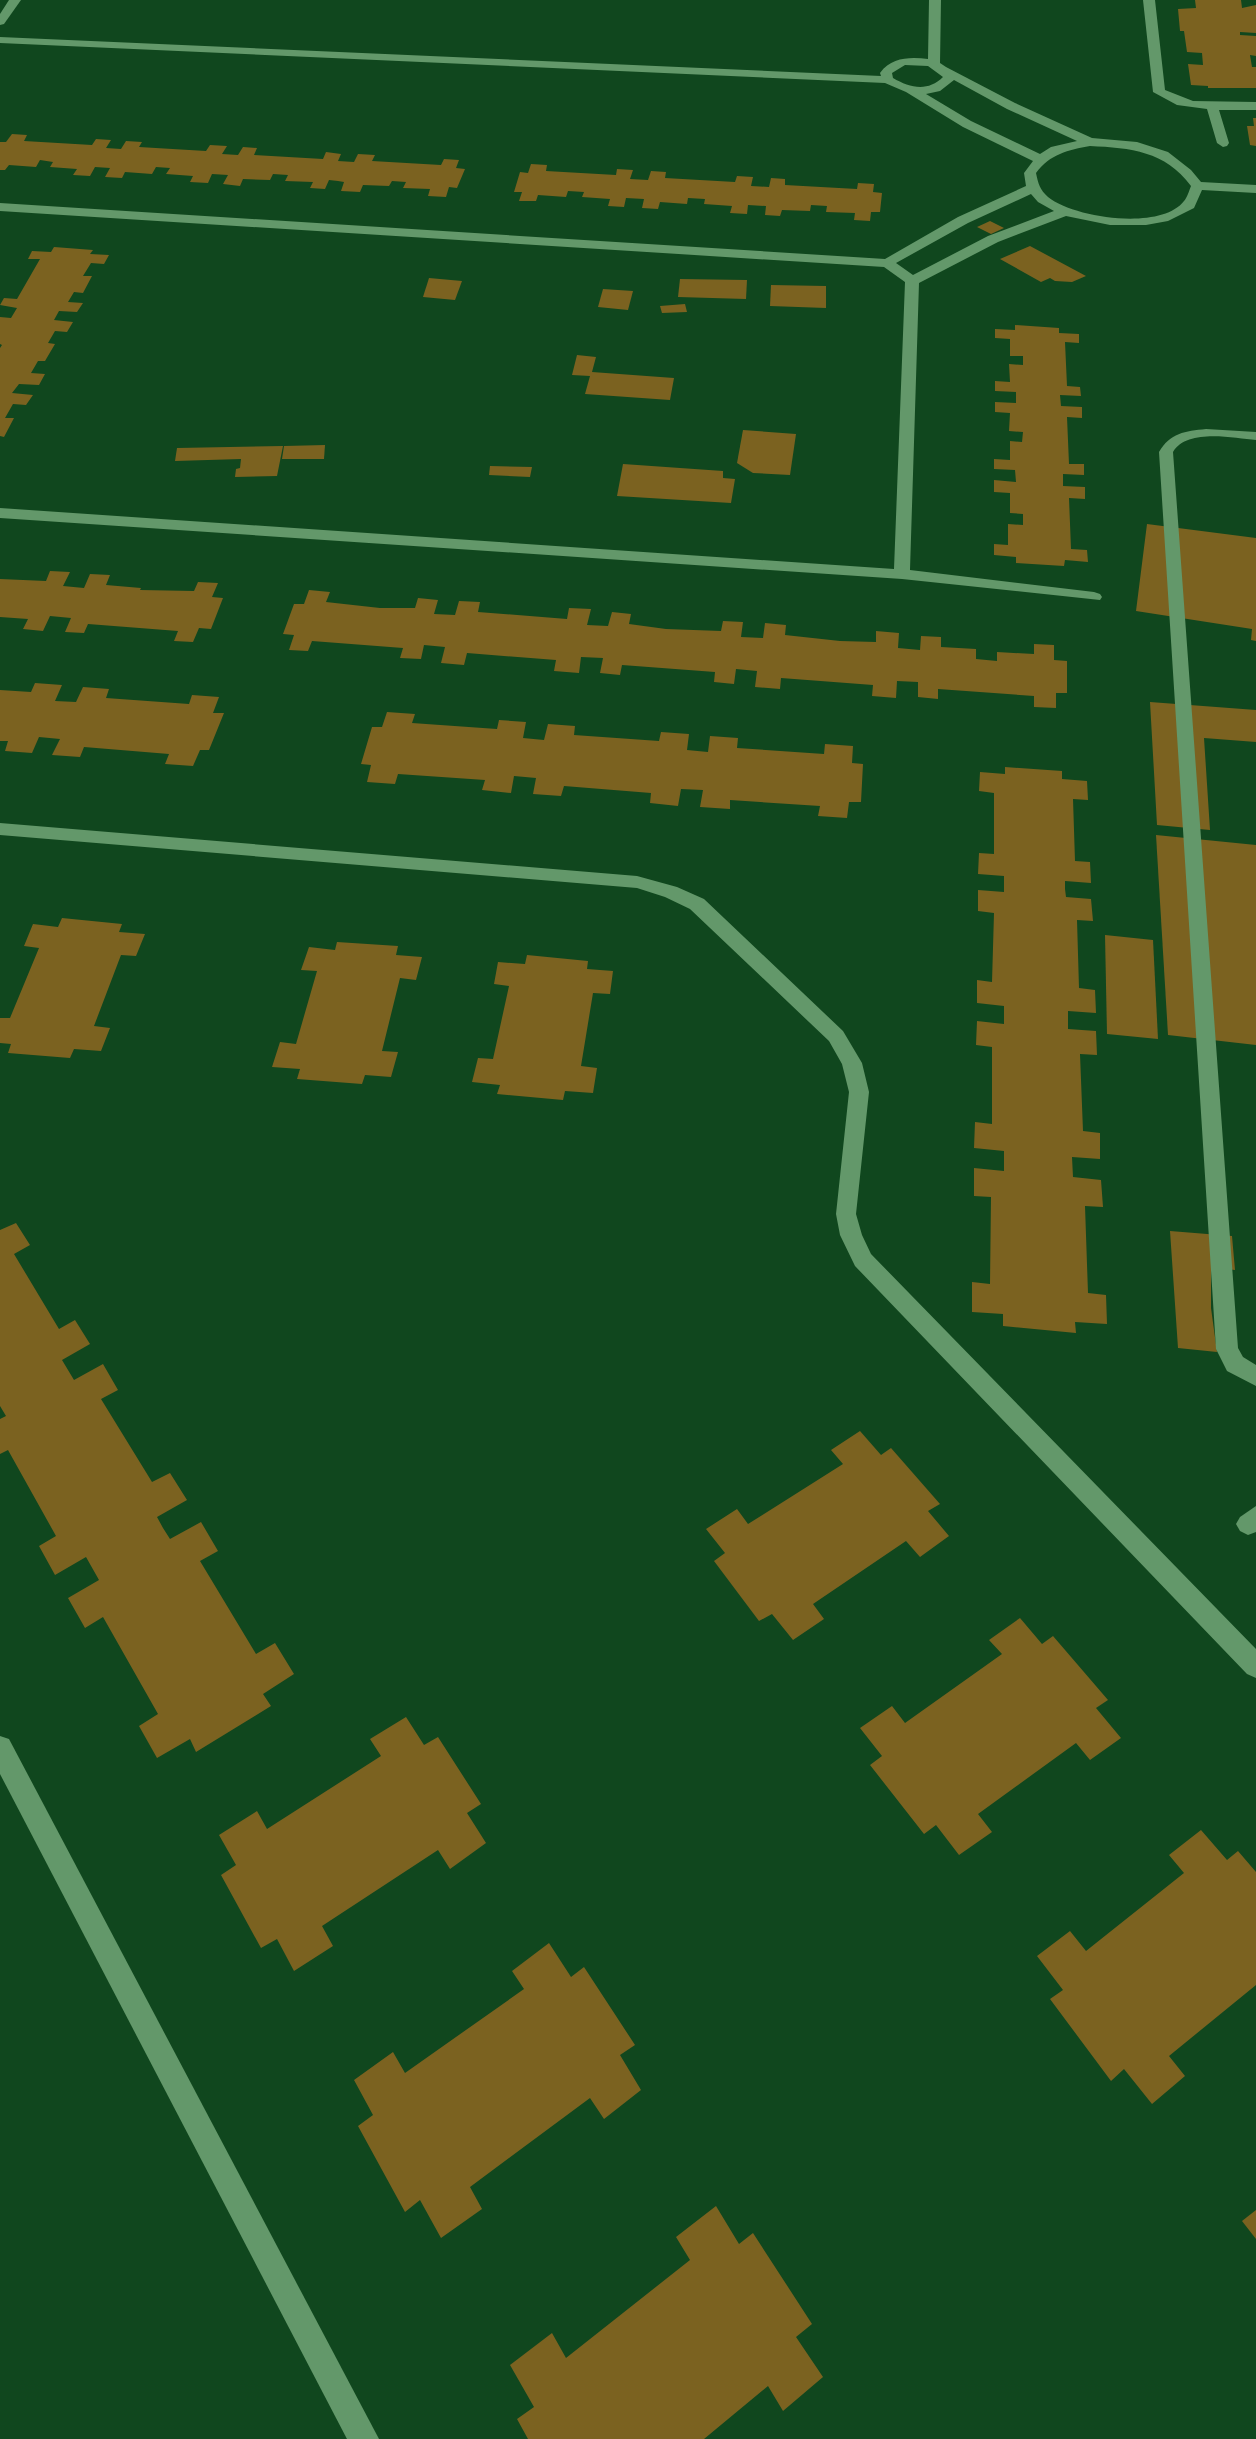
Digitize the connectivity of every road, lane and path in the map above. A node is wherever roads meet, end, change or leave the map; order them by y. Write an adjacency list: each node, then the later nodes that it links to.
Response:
1 (15, 0): 4 (street)
2 (935, 0): 6 (street)
3 (1149, 0): 9 (street)
4 (0, 22)
5 (0, 40): 7 (street)
6 (940, 67): 7 (street); 8 (street); 11 (street)
7 (888, 80): 8 (street)
8 (911, 90): 13 (street)
9 (1212, 105): 10 (street); 12 (street)
10 (1256, 106)
11 (1090, 142): 13 (street); 14 (street)
12 (1223, 143)
13 (1039, 159): 15 (street)
14 (1196, 186): 16 (street); 18 (street)
15 (1033, 188): 18 (street); 19 (street)
16 (1256, 188)
17 (0, 207): 19 (street)
18 (1064, 212): 20 (street)
19 (887, 263): 20 (street)
20 (912, 281): 23 (street)
21 (1256, 436): 26 (street)
22 (0, 513): 23 (street)
23 (902, 574): 24 (street)
24 (1094, 597)
25 (0, 830): 27 (street)
26 (1256, 1376)
27 (1256, 1666)
28 (0, 1748): 29 (street)
29 (364, 2439)

